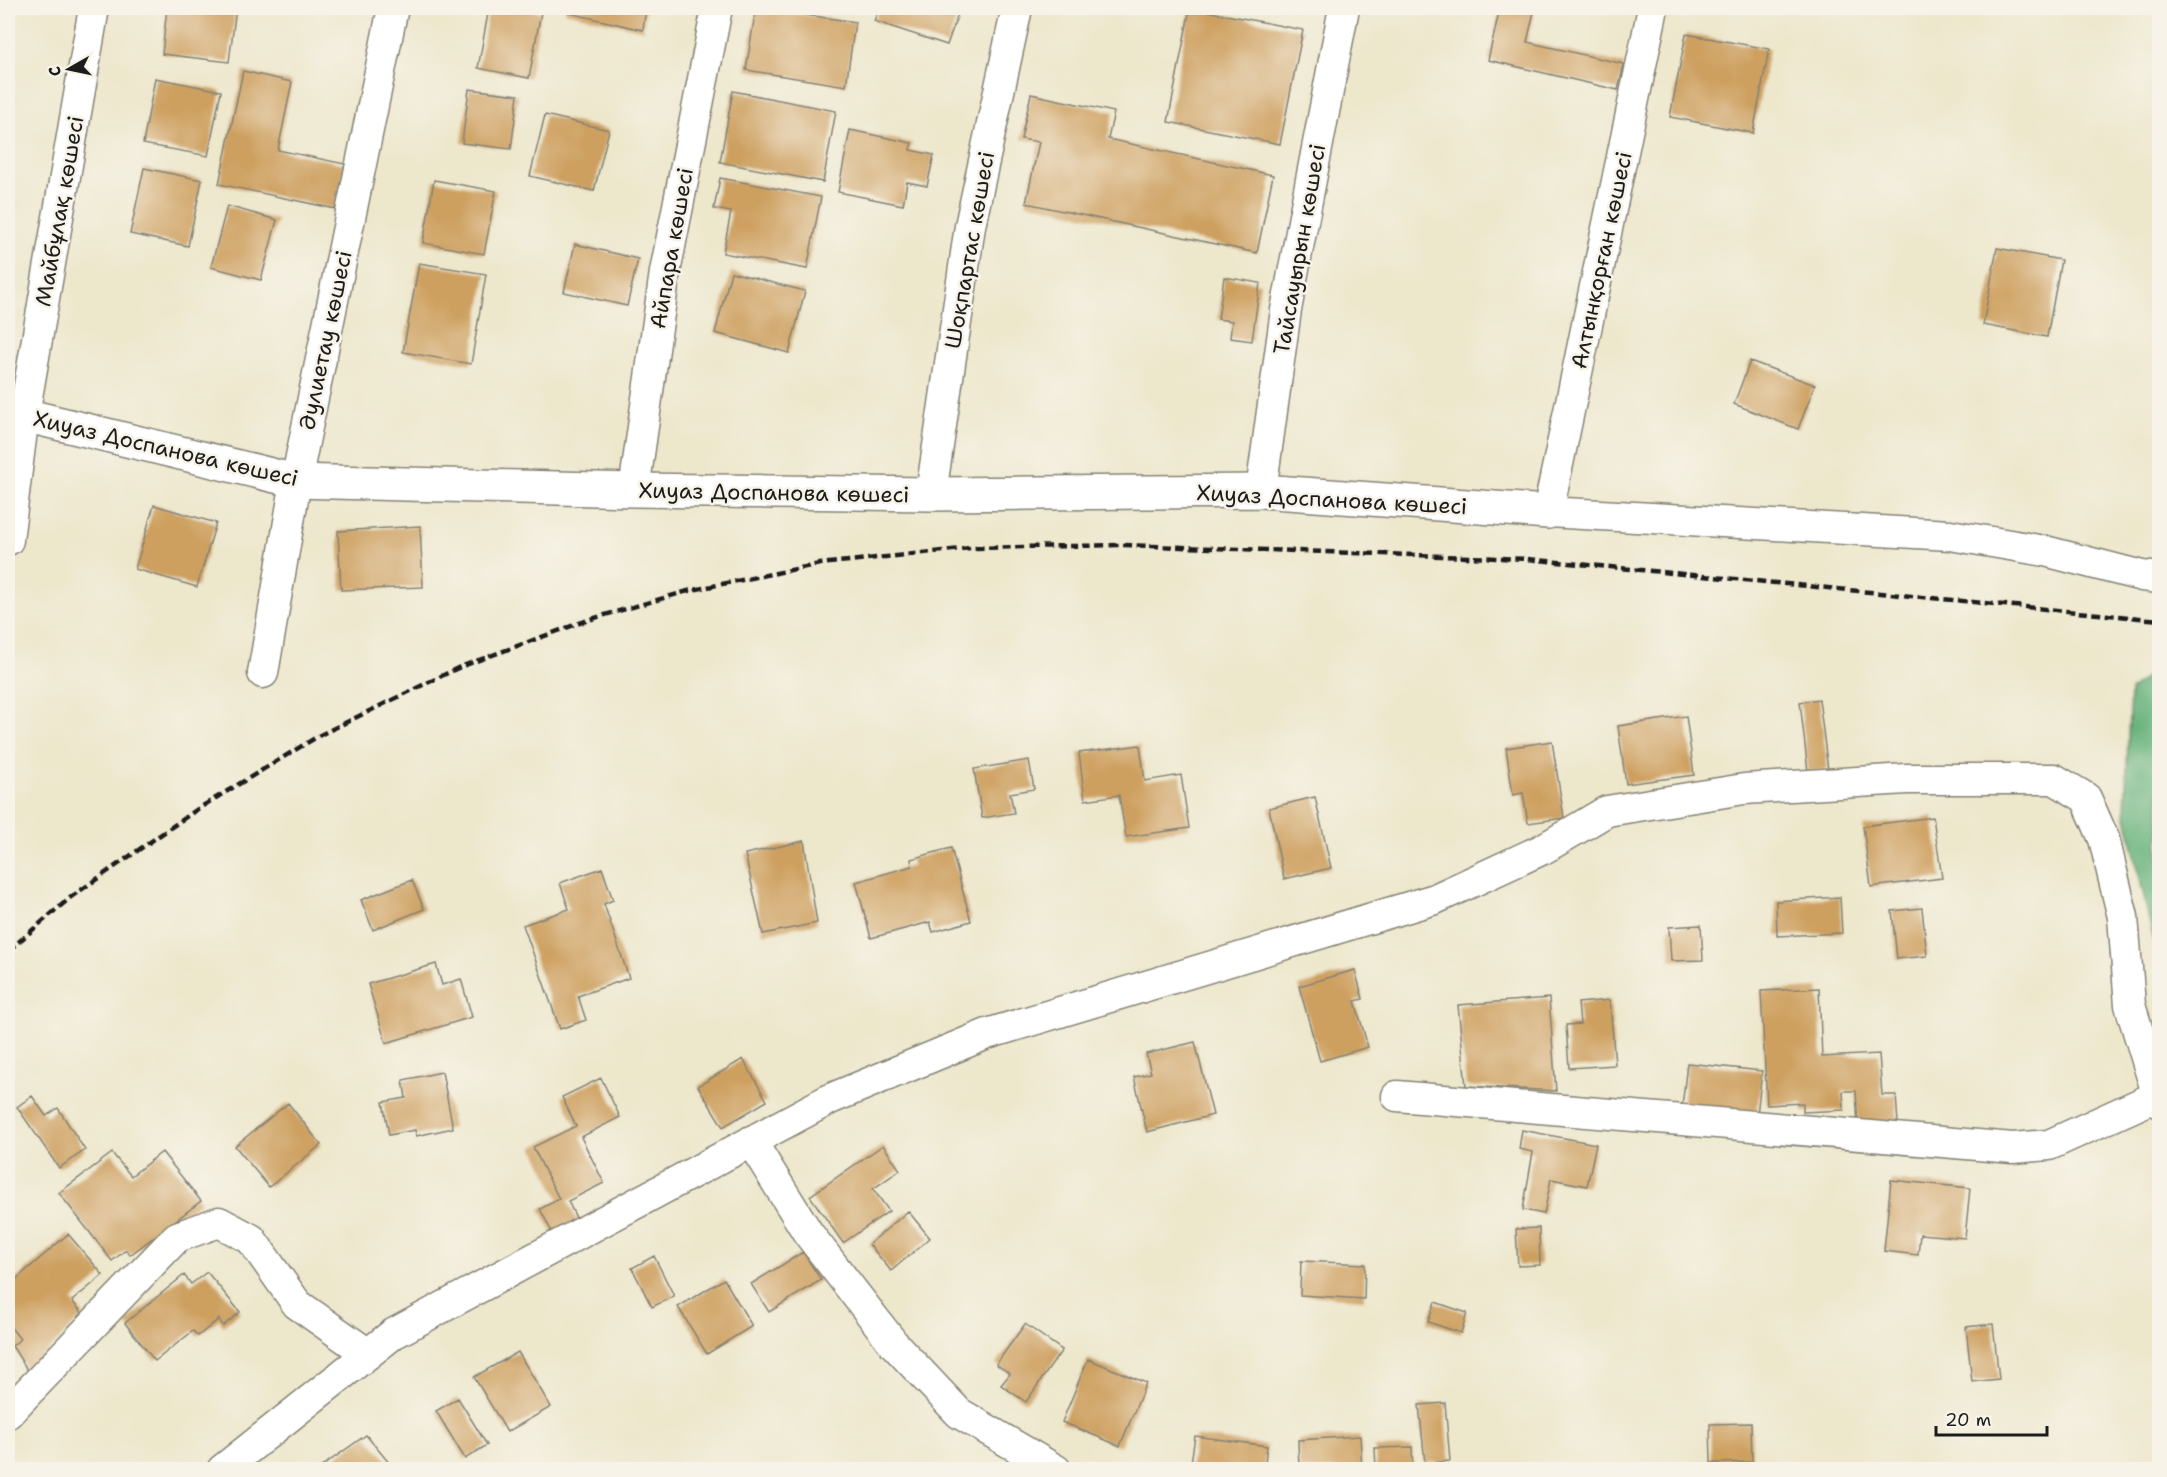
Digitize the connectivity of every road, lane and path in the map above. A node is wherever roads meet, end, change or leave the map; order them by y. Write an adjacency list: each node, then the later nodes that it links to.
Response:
1 (94, 8): 7 (street, Майбұлақ көшесі)
2 (393, 8): 8 (street, Әулиетау көшесі)
3 (717, 8): 9 (street, Айпара көшесі)
4 (1017, 8): 11 (street, Шоқпартас көшесі)
5 (1344, 8): 10 (street, Тайсауырын көшесі)
6 (1653, 8): 12 (street, Алтынқорған көшесі)
7 (16, 414): 8 (street, Хиуаз Доспанова көшесі); 13 (street, Майбұлақ көшесі)
8 (296, 481): 9 (street, Хиуаз Доспанова көшесі); 15 (street, Әулиетау көшесі)
9 (634, 490): 11 (street, Хиуаз Доспанова көшесі)
10 (1261, 491): 11 (street, Хиуаз Доспанова көшесі); 12 (street, Хиуаз Доспанова көшесі)
11 (931, 494)
12 (1548, 512): 14 (street)
13 (8, 540)
14 (2151, 577)
15 (263, 673)
16 (1397, 1096): 17 (street)
17 (2158, 1099): 18 (street)
18 (751, 1141): 19 (street); 22 (street)
19 (368, 1354): 20 (street); 21 (street)
20 (8, 1413)
21 (222, 1470)
22 (1056, 1470)

